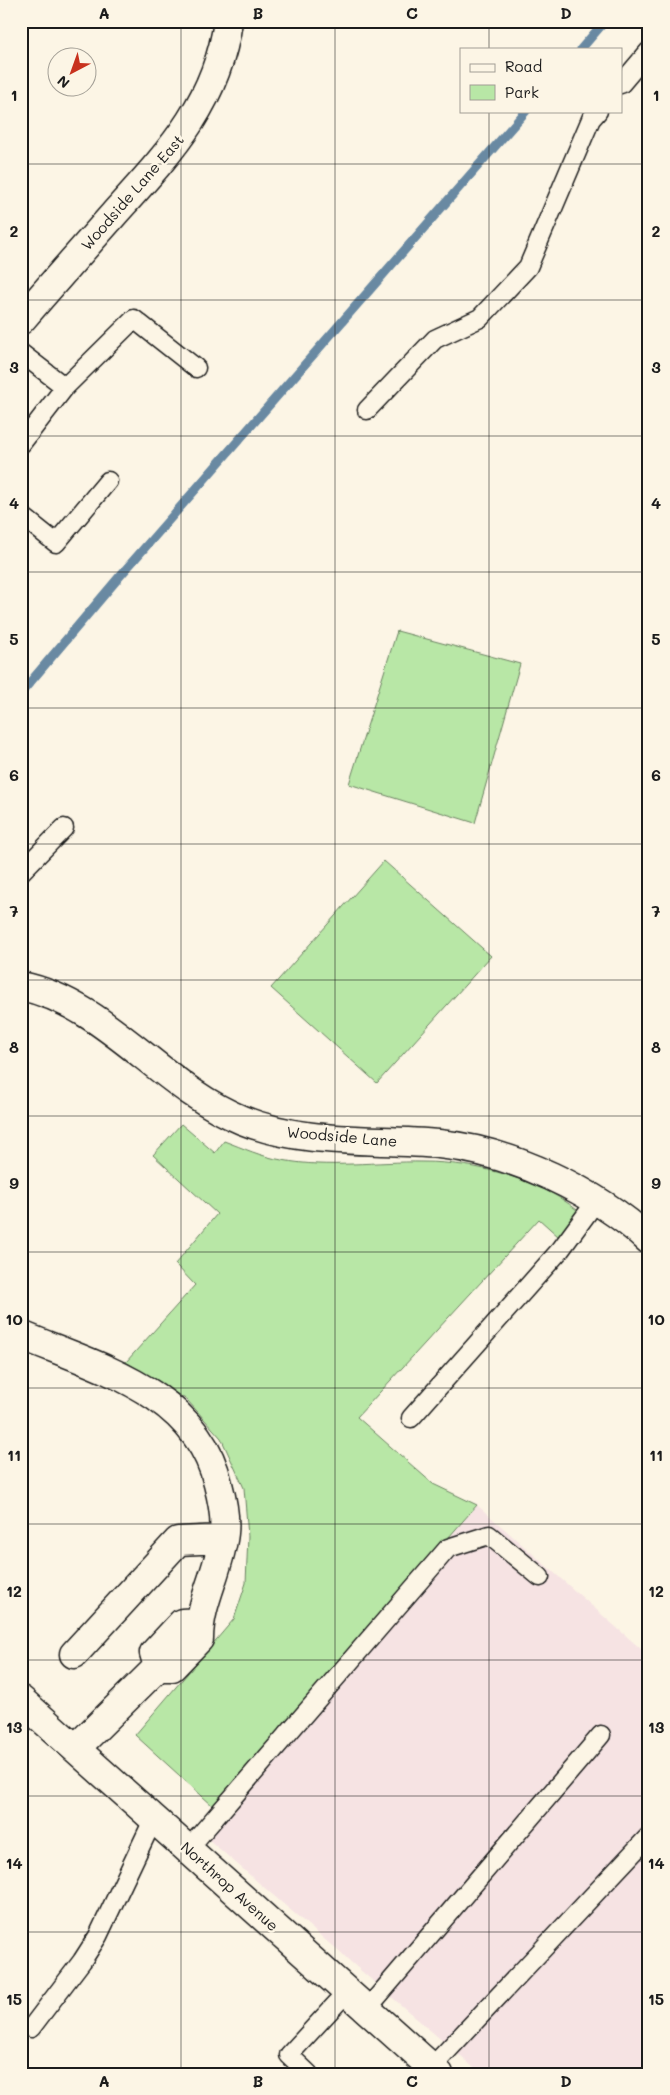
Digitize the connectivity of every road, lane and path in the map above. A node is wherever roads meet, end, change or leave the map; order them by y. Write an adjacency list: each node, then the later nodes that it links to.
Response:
1 (228, 21): 5 (street, Woodside Lane East)
2 (649, 51): 3 (lane)
3 (622, 83)
4 (597, 112): 9 (lane)
5 (21, 320)
6 (21, 353): 8 (lane)
7 (196, 368): 8 (lane)
8 (65, 387): 10 (lane)
9 (367, 410)
10 (21, 444)
11 (108, 481): 12 (lane)
12 (21, 515)
13 (64, 828): 14 (lane)
14 (21, 872)
15 (21, 986): 16 (street, Woodside Lane)
16 (597, 1200): 17 (street, Woodside Lane); 19 (lane)
17 (649, 1240)
18 (24, 1340): 20 (street)
19 (411, 1418)
20 (223, 1539): 22 (street); 25 (street)
21 (540, 1577): 28 (lane)
22 (74, 1654)
23 (21, 1700): 25 (street, Northrop Avenue)
24 (601, 1735): 30 (lane)
25 (76, 1748): 26 (street, Northrop Avenue)
26 (154, 1818): 28 (street, Northrop Avenue); 31 (lane)
27 (649, 1836): 32 (lane)
28 (188, 1849): 29 (street, Northrop Avenue)
29 (348, 1991): 30 (street, Northrop Avenue); 33 (lane)
30 (367, 2009): 32 (street, Northrop Avenue)
31 (31, 2028)
32 (436, 2071)
33 (309, 2074)

